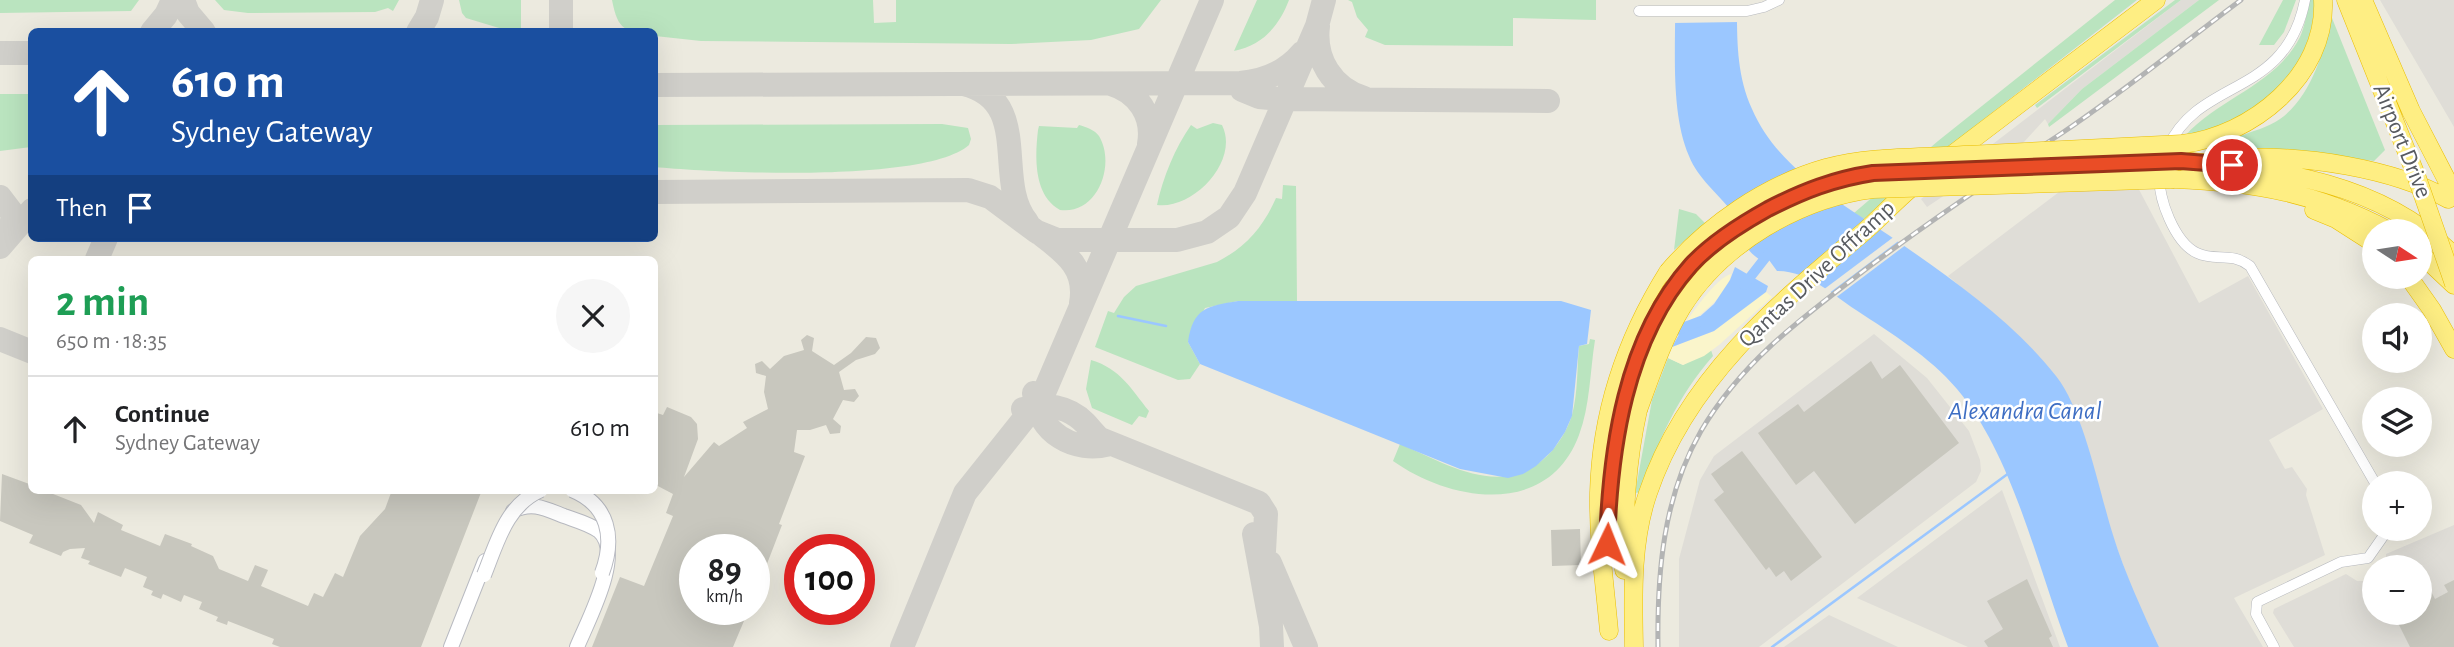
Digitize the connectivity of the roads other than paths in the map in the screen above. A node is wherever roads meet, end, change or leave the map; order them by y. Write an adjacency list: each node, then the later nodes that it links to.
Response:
1 (1779, 0): 7 (street)
2 (2156, 0): 29 (highway, Qantas Drive Offramp)
3 (2305, 0): 21 (street)
4 (2323, 0): 9 (highway)
5 (2346, 0): 17 (highway, Airport Drive, bridge)
6 (2363, 0): 8 (highway, Airport Drive)
7 (1639, 11)
8 (2411, 111): 10 (highway); 12 (highway)
9 (2182, 153): 12 (highway); 15 (highway); 20 (highway, bridge)
10 (2454, 177)
11 (2175, 179): 13 (highway); 14 (highway); 20 (highway, bridge)
12 (2451, 197)
13 (2366, 219)
14 (2362, 236)
15 (2454, 256)
16 (2432, 264): 17 (highway)
17 (2454, 284)
18 (2417, 289): 19 (highway)
19 (2454, 348)
20 (1624, 407): 25 (highway); 28 (highway)
21 (2368, 471)
22 (534, 494): 26 (street, bridge)
23 (581, 494): 27 (street, bridge)
24 (2380, 541): 30 (street)
25 (1609, 639)
26 (453, 647): 27 (street)
27 (575, 647)
28 (1624, 647)
29 (1634, 647)
30 (2274, 647)

